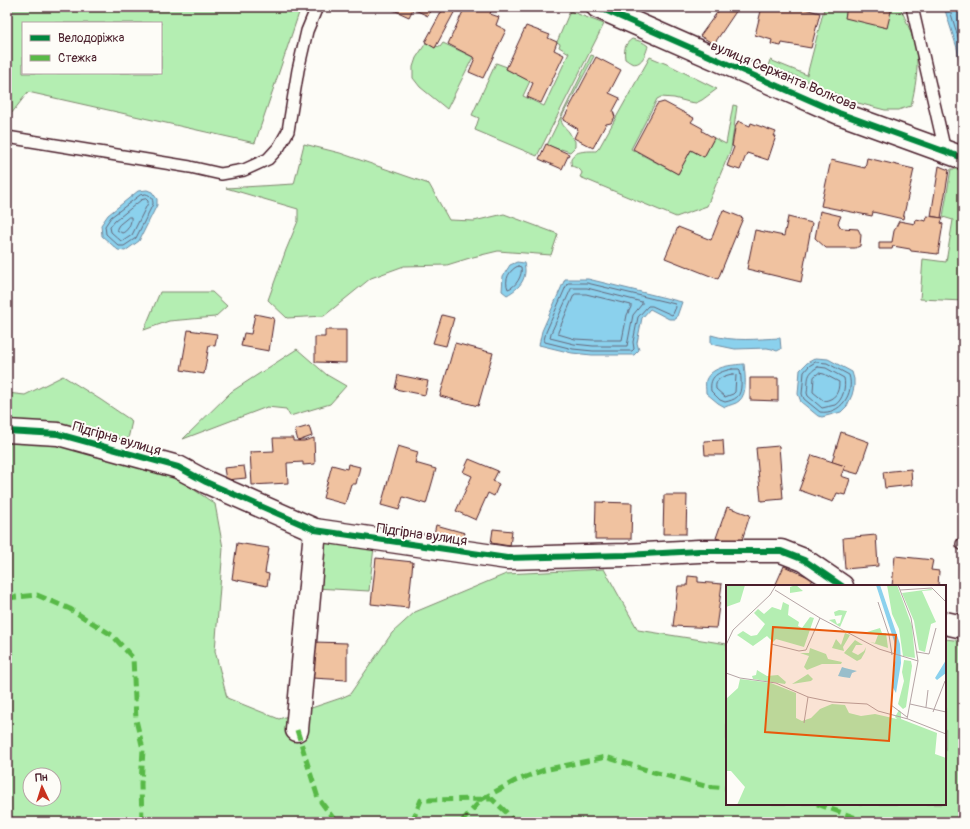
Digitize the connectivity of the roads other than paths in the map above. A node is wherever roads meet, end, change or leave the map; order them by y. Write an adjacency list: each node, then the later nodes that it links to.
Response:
1 (317, 7): 4 (lane)
2 (598, 7): 5 (street, вулиця Сержанта Волкова)
3 (912, 7): 5 (lane)
4 (7, 137)
5 (954, 155)
6 (7, 431): 7 (street, Підгірна вулиця)
7 (315, 530): 8 (street, Підгірна вулиця); 11 (street)
8 (841, 585)
9 (946, 623): 10 (street)
10 (963, 627)
11 (297, 730)

